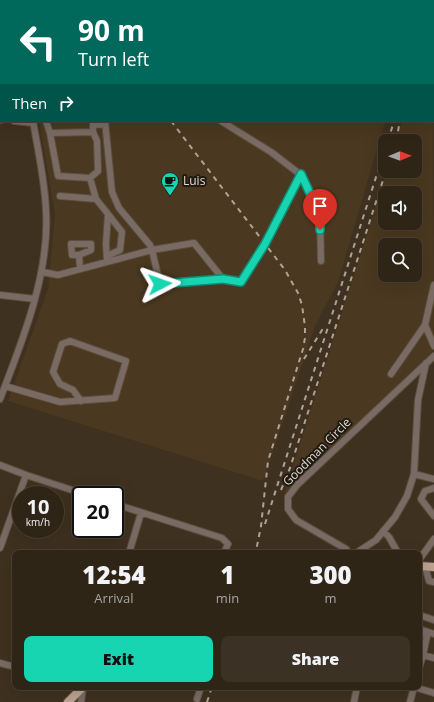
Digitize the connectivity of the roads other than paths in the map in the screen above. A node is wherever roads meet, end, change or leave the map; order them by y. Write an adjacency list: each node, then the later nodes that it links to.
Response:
1 (33, 122): 17 (street)
2 (46, 122): 6 (street)
3 (223, 122): 7 (street)
4 (105, 123): 5 (street); 12 (street)
5 (93, 132): 6 (street); 8 (street)
6 (50, 133): 8 (street)
7 (301, 174): 15 (street); 18 (street)
8 (90, 178): 10 (street)
9 (60, 196): 10 (street)
10 (96, 198): 11 (street)
11 (108, 214): 14 (street); 14 (street)
12 (152, 250): 14 (street); 18 (street); 18 (street)
13 (79, 254): 16 (street)
14 (107, 259): 16 (street)
15 (321, 261)
16 (80, 268): 17 (street)
17 (42, 272): 21 (street)
18 (223, 279)
19 (434, 285): 22 (street)
20 (0, 295): 21 (street)
21 (35, 299): 27 (street)
22 (425, 324): 23 (street); 26 (street)
23 (434, 346)
24 (434, 356): 25 (street, Goodman Circle)
25 (426, 363): 31 (street); 44 (street, Goodman Circle)
26 (391, 374)
27 (5, 386): 28 (street); 29 (street)
28 (0, 399)
29 (81, 401): 29 (street)
30 (0, 465): 32 (street)
31 (414, 474): 33 (street); 39 (street)
32 (26, 475): 35 (street); 41 (street)
33 (434, 479)
34 (434, 488): 38 (street)
35 (72, 490)
36 (124, 507): 37 (street)
37 (141, 512): 42 (street); 43 (street)
38 (434, 516)
39 (383, 531): 45 (street); 46 (street)
40 (434, 539): 47 (street)
41 (0, 548)
42 (130, 550)
43 (225, 550)
44 (347, 550)
45 (361, 550)
46 (396, 550)
47 (422, 562)
48 (422, 564): 50 (main road)
49 (422, 566): 51 (street)
50 (434, 567)
51 (434, 582)
52 (422, 616): 53 (street)
53 (434, 620)
54 (422, 630): 56 (street)
55 (422, 634): 57 (street)
56 (434, 634)
57 (422, 655): 58 (street)
58 (434, 658)
59 (0, 663): 60 (street)
60 (12, 666)
61 (422, 689): 67 (street)
62 (80, 690): 69 (main road)
63 (83, 690): 70 (street)
64 (200, 690): 68 (street)
65 (356, 690): 71 (street)
66 (413, 690): 72 (street)
67 (434, 693)
68 (197, 699)
69 (68, 702)
70 (81, 702)
71 (354, 702)
72 (410, 702)

